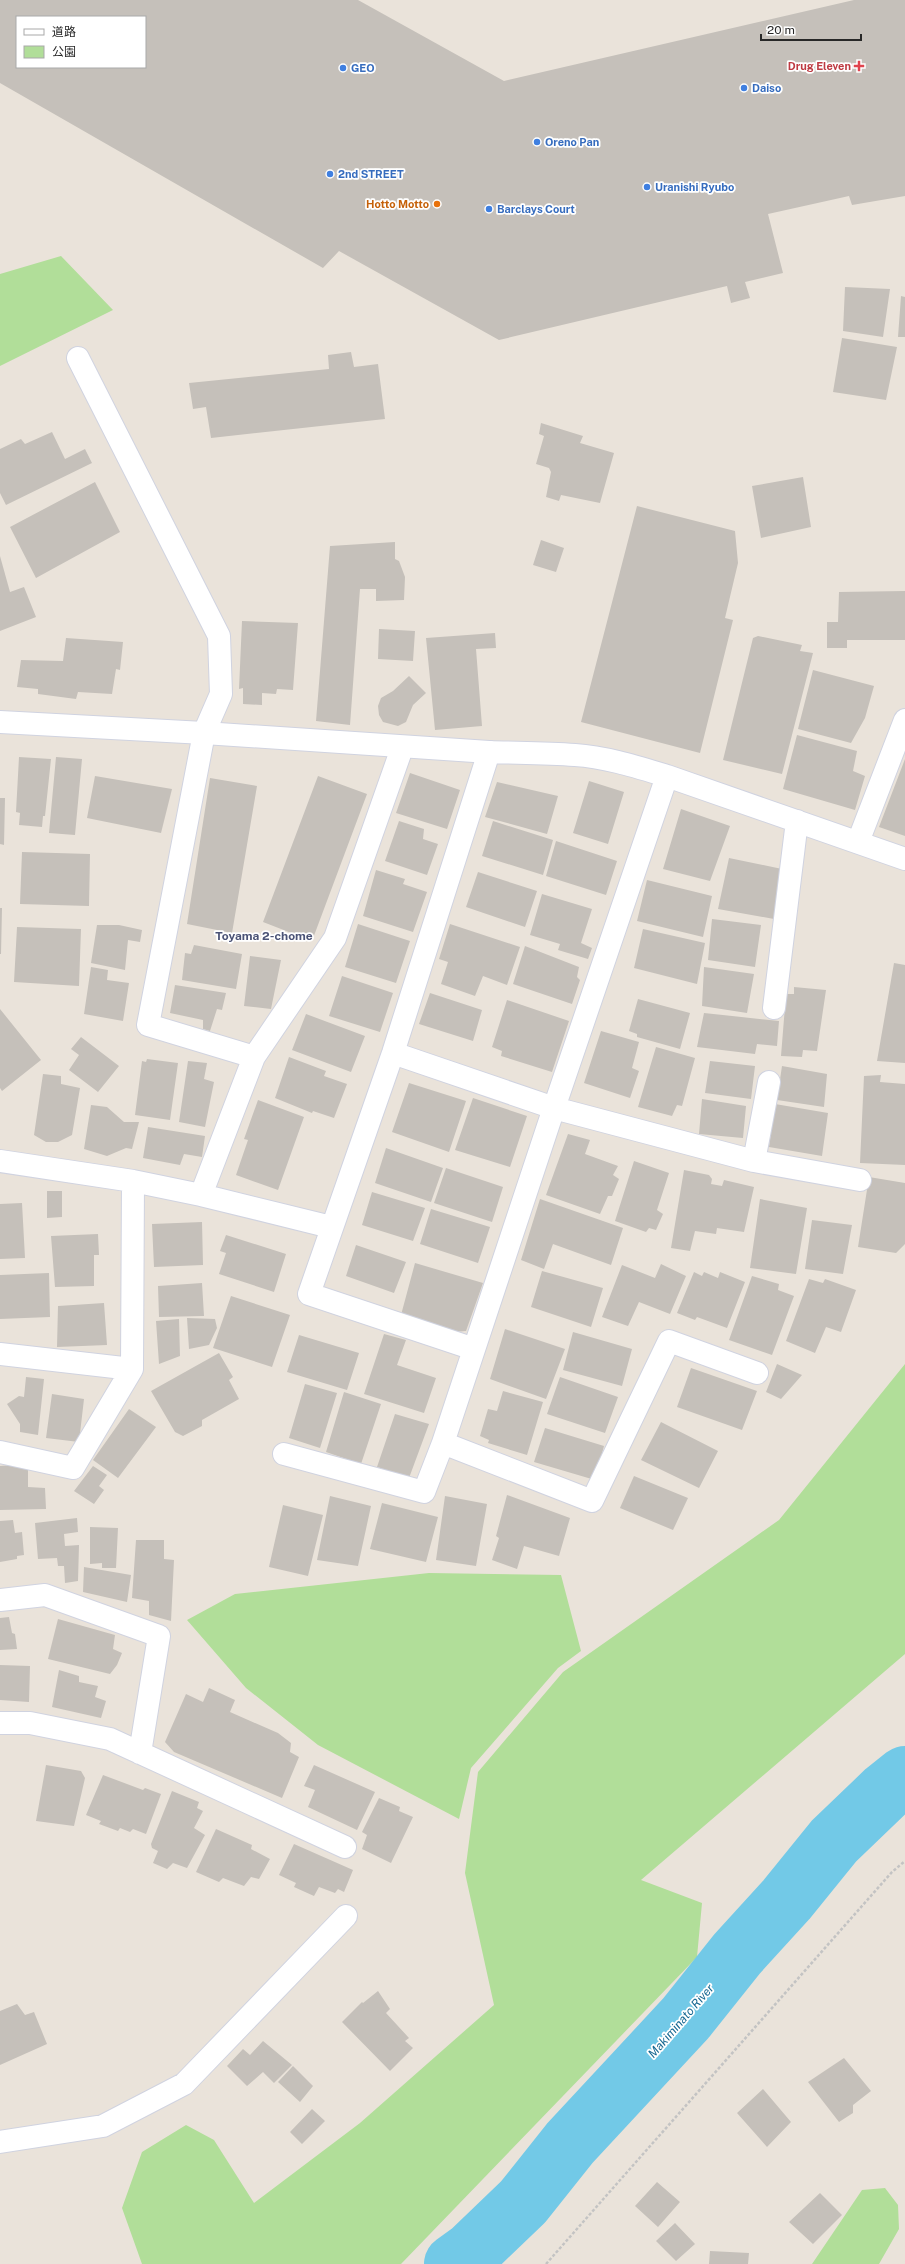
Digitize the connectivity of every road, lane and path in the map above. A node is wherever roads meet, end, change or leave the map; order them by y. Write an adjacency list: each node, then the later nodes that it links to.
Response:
1 (78, 358): 4 (street)
2 (905, 720): 9 (street)
3 (0, 722): 4 (street)
4 (204, 733): 5 (street); 13 (street)
5 (402, 748): 6 (street); 13 (street)
6 (489, 752): 7 (street); 12 (street)
7 (667, 776): 8 (street); 15 (street)
8 (797, 821): 9 (street); 11 (street)
9 (858, 842): 10 (street)
10 (905, 859)
11 (774, 1008)
12 (393, 1053): 15 (street); 21 (street)
13 (254, 1058): 20 (street)
14 (769, 1082): 17 (street)
15 (554, 1108): 17 (street); 22 (street)
16 (0, 1161): 19 (street)
17 (754, 1161): 18 (street)
18 (860, 1180)
19 (134, 1181): 20 (street); 24 (street)
20 (201, 1195): 21 (street)
21 (331, 1227): 22 (street)
22 (474, 1349): 26 (street)
23 (0, 1354): 24 (street)
24 (132, 1369): 27 (street)
25 (757, 1373): 26 (street)
26 (443, 1443): 28 (street)
27 (0, 1452)
28 (284, 1454)
29 (0, 1600): 31 (street)
30 (0, 1723): 31 (street)
31 (140, 1753): 32 (street)
32 (345, 1848)
33 (905, 1861): 36 (path)
34 (346, 1916): 35 (street)
35 (0, 2142)
36 (546, 2264)

